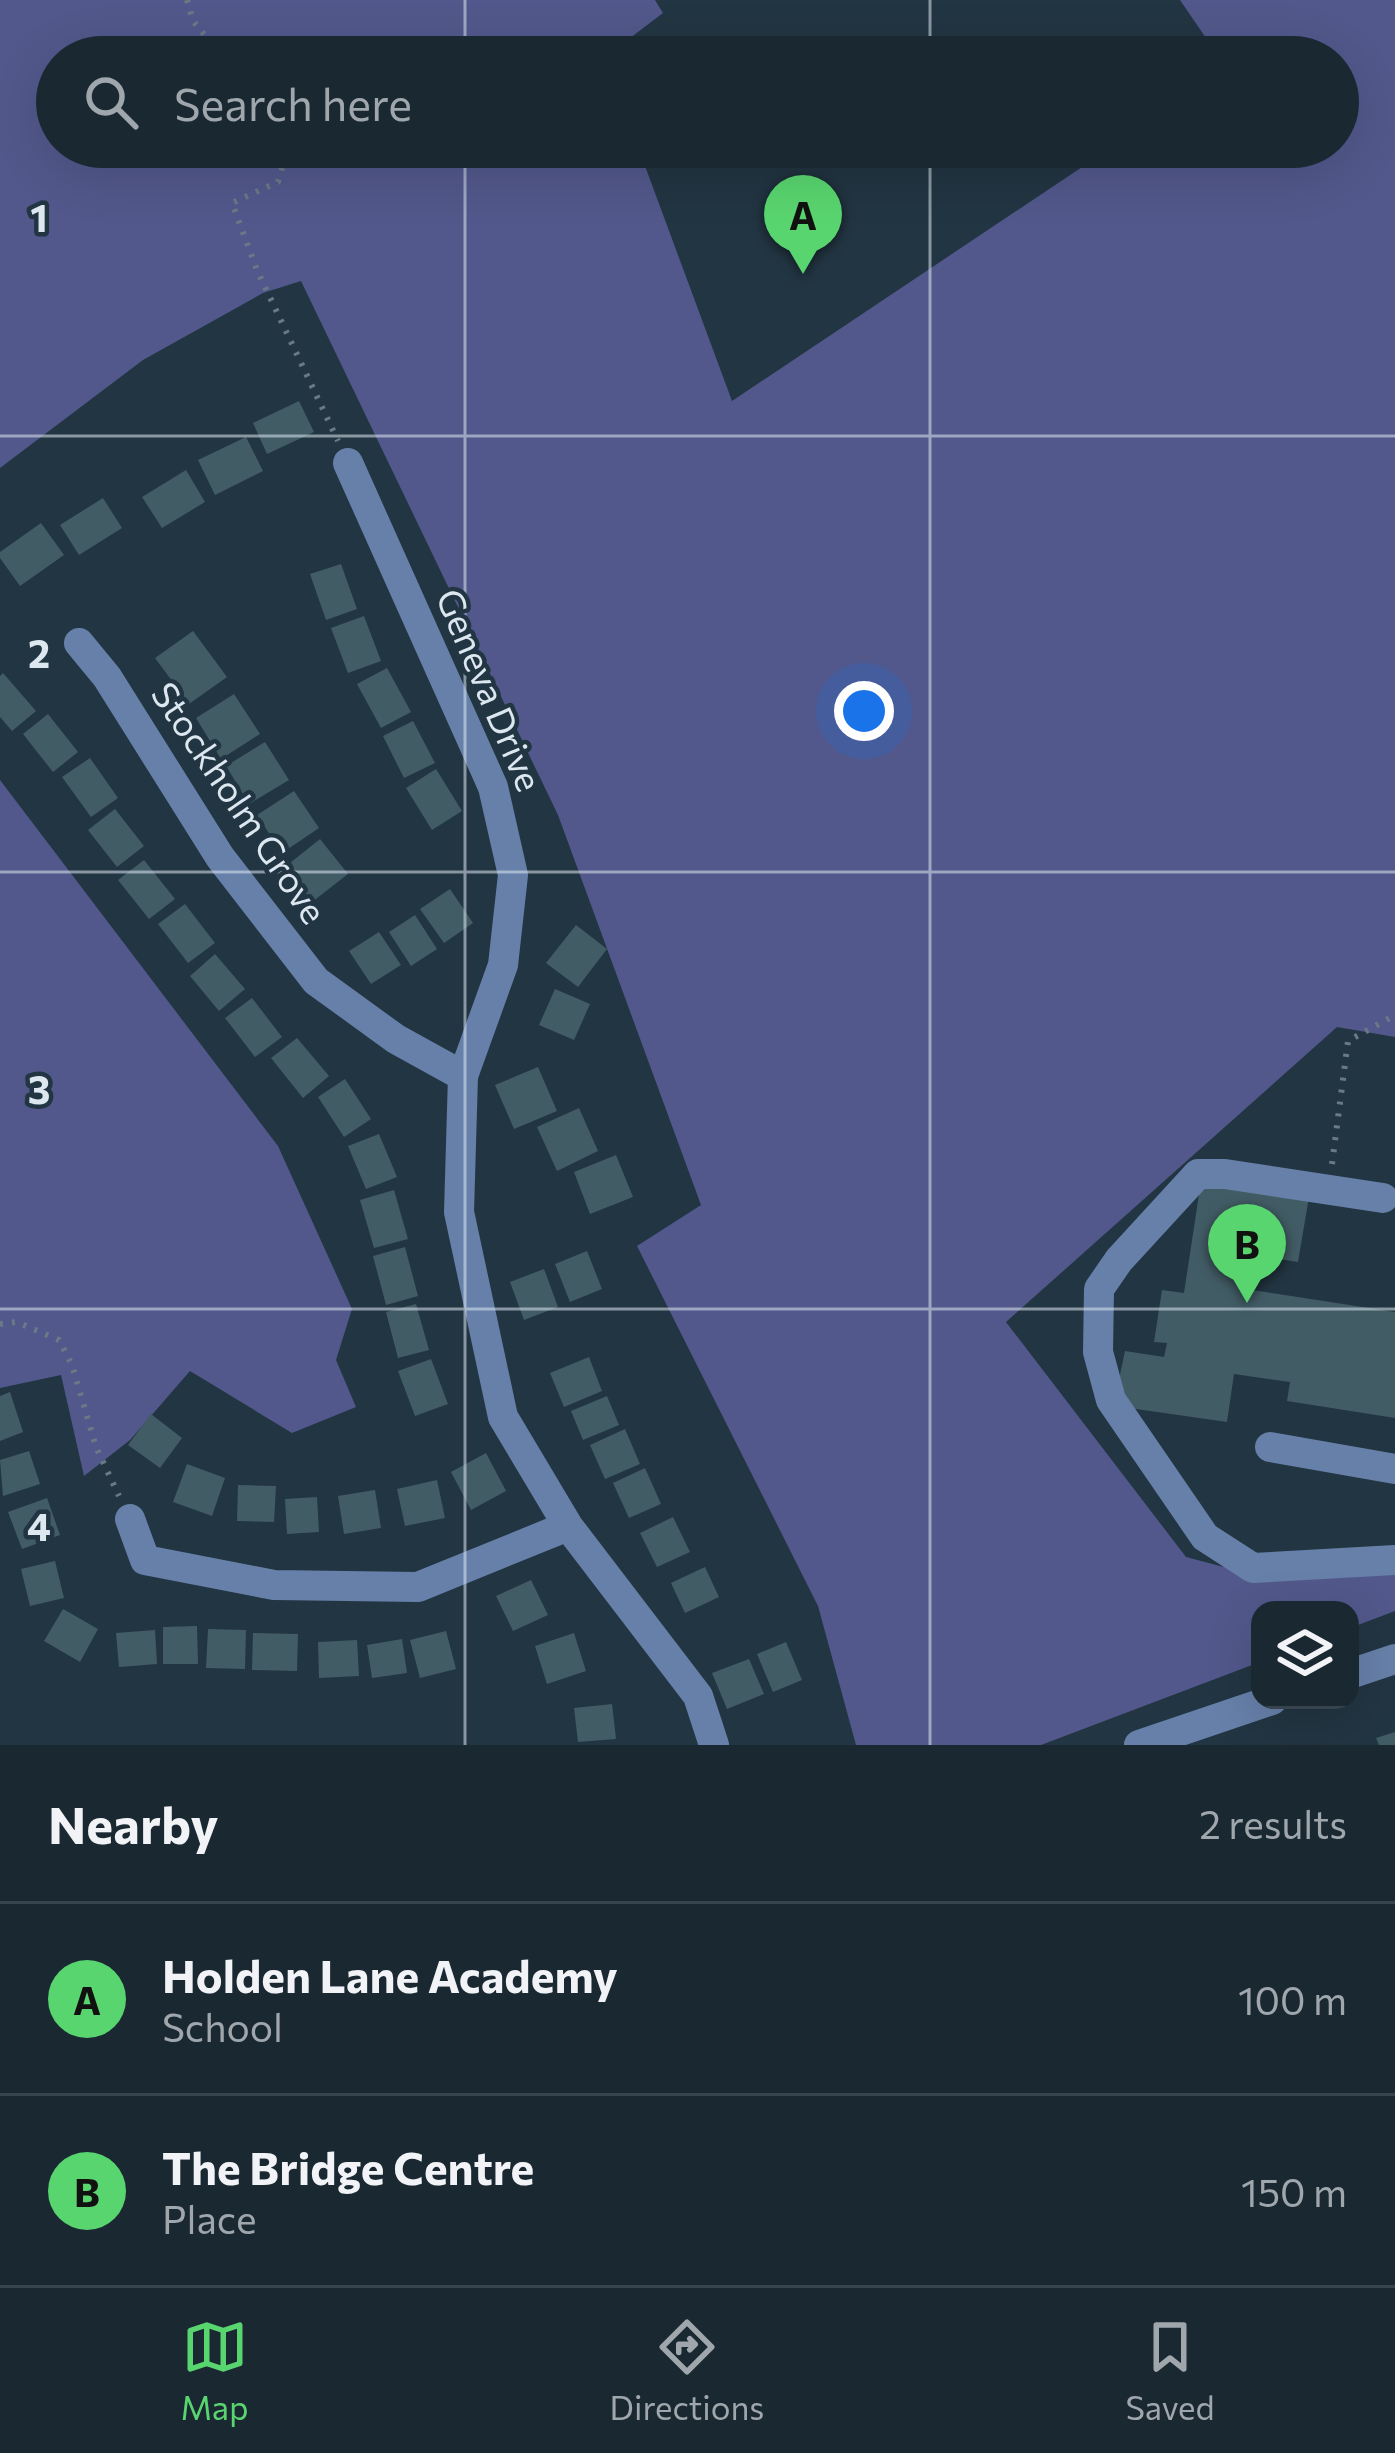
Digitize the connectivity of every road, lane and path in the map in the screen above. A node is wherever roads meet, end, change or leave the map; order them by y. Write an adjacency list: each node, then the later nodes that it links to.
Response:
1 (187, 0): 2 (path)
2 (206, 36)
3 (282, 168): 4 (path)
4 (348, 463): 7 (street, Geneva Drive)
5 (79, 643): 7 (street, Stockholm Grove)
6 (1395, 1015): 8 (path)
7 (463, 1076): 14 (street, Geneva Drive)
8 (1328, 1191): 9 (street); 15 (street)
9 (1382, 1198)
10 (0, 1324): 13 (path)
11 (1270, 1447): 12 (street)
12 (1395, 1468)
13 (130, 1519): 14 (street)
14 (568, 1526): 19 (street, Geneva Drive)
15 (1395, 1560)
16 (1395, 1658): 17 (street)
17 (1359, 1671)
18 (1251, 1707): 20 (street)
19 (714, 1745)
20 (1139, 1745)

